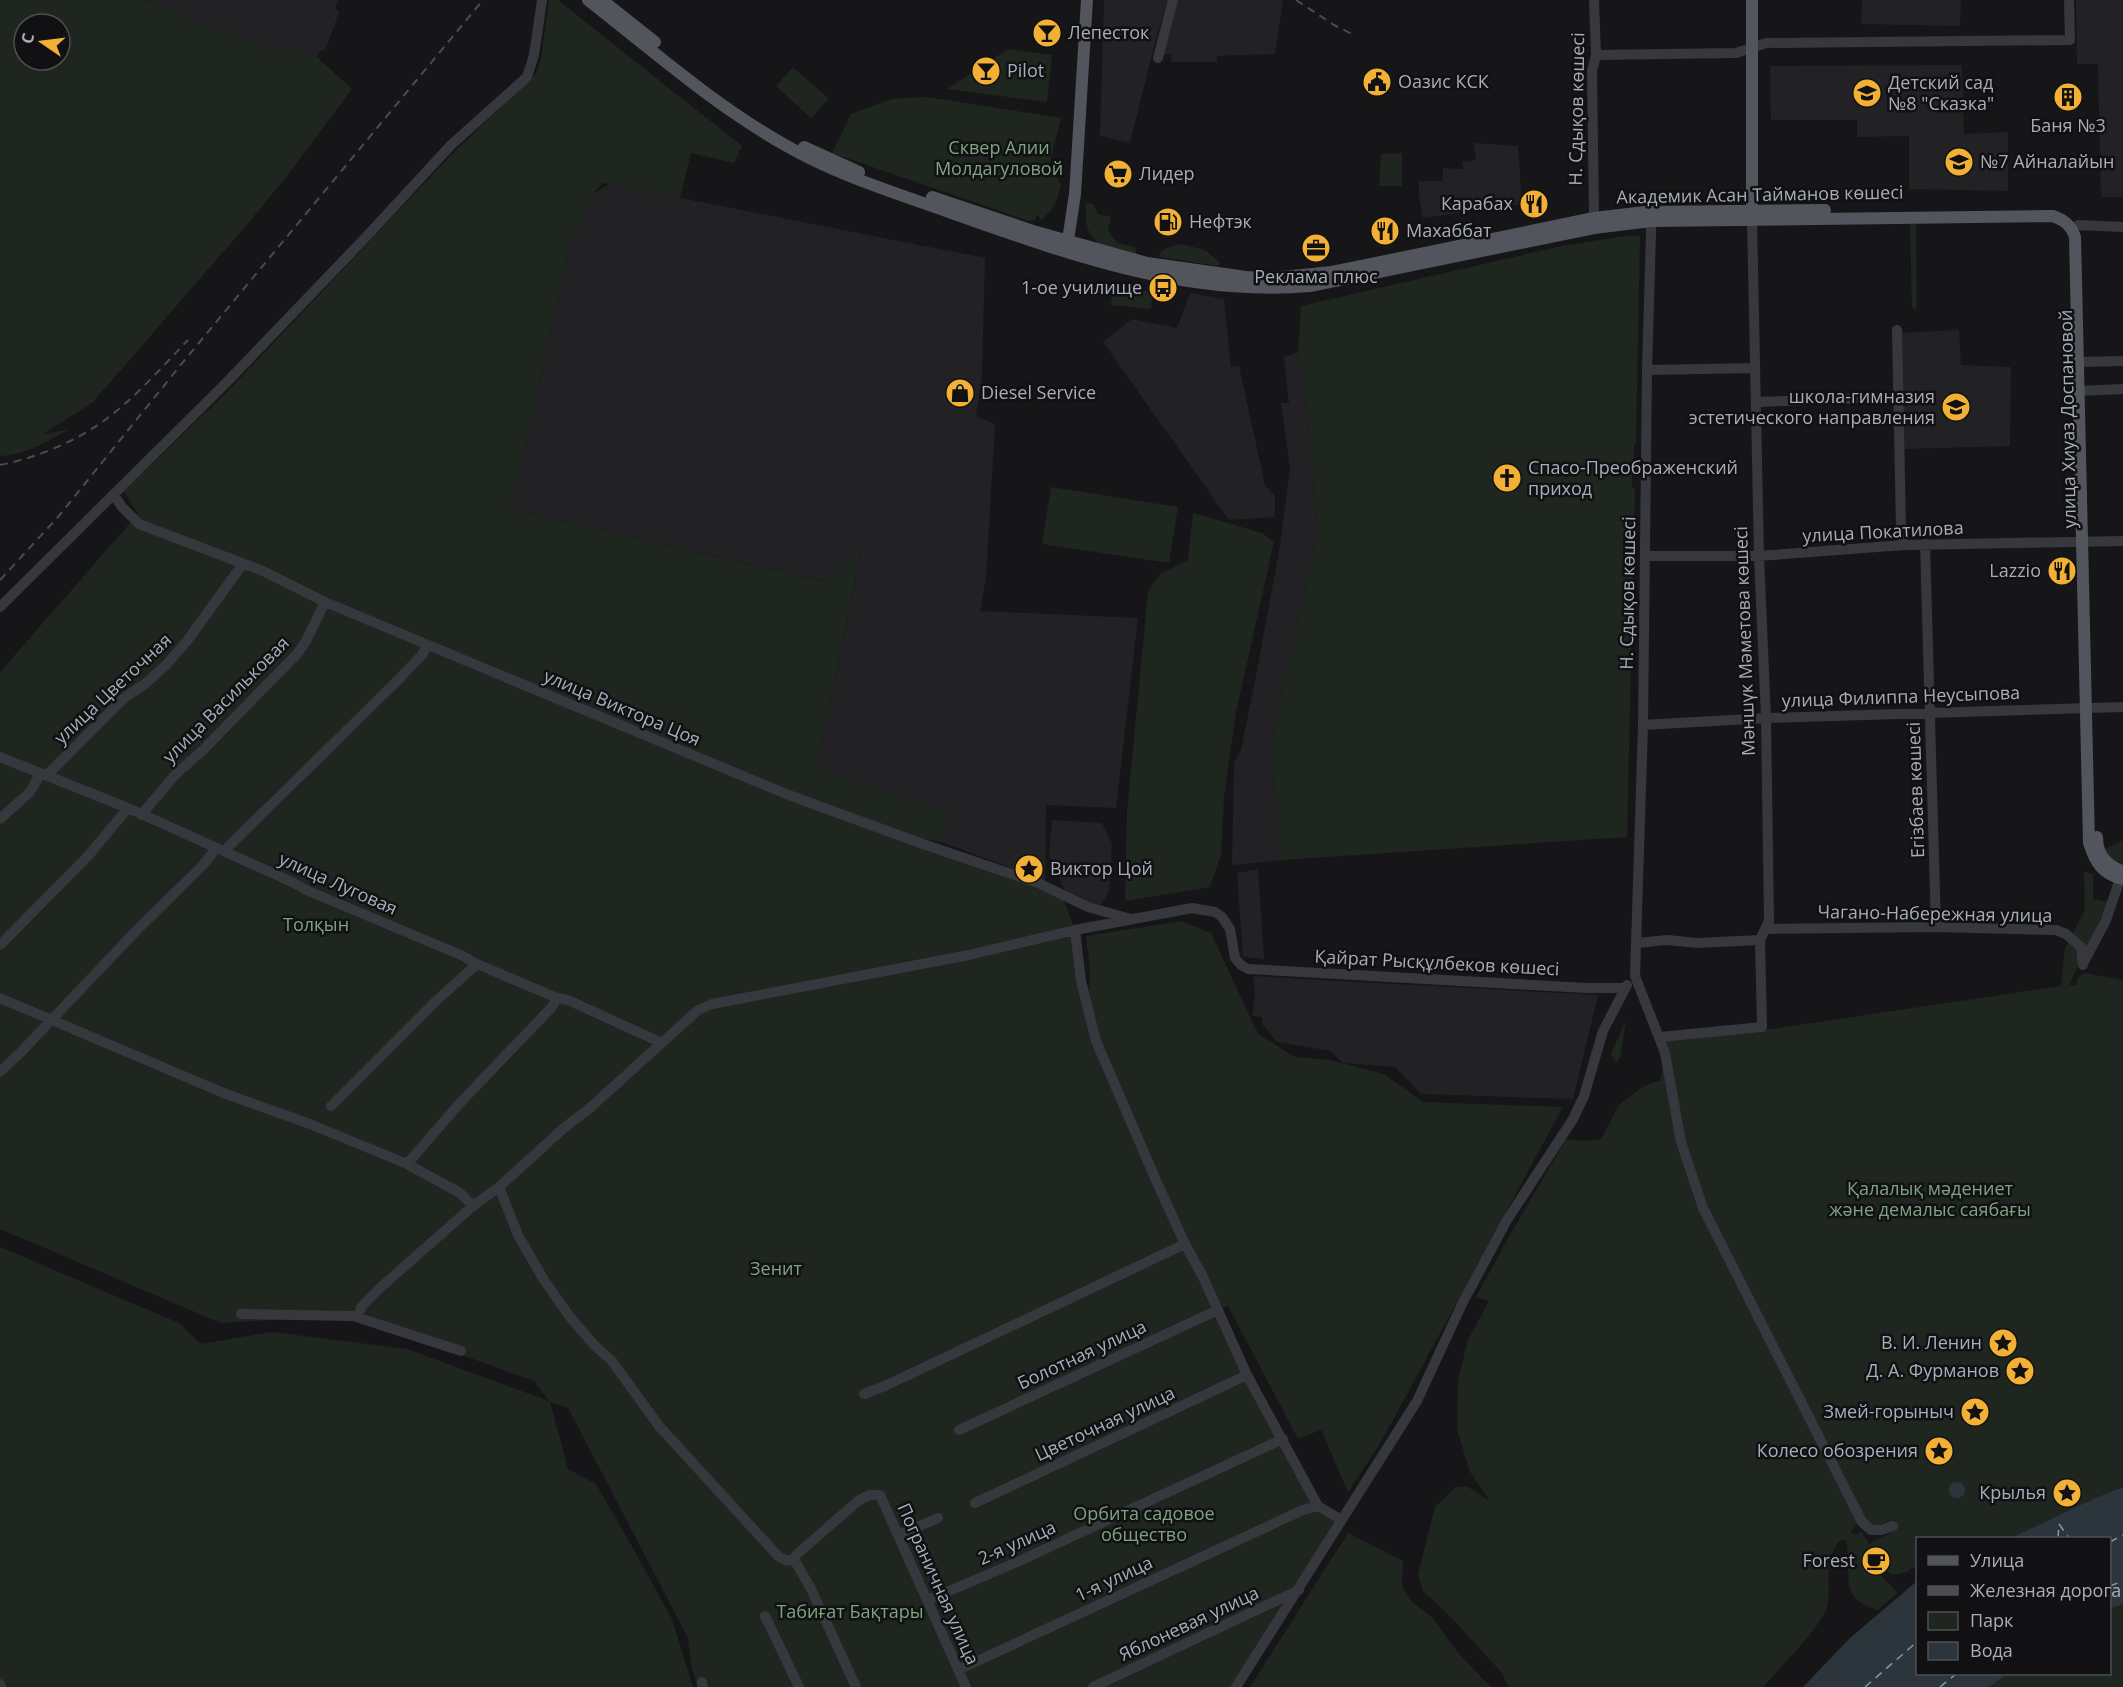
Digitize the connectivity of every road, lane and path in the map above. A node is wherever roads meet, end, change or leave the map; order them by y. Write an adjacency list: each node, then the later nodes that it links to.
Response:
1 (542, 0): 28 (street)
2 (588, 0): 18 (main road, Академик Асан Тайманов көшесі)
3 (602, 0): 18 (main road, Академик Асан Тайманов көшесі)
4 (1087, 0): 18 (main road)
5 (1173, 0): 11 (street)
6 (1594, 0): 10 (street, Н. Сдықов көшесі)
7 (1752, 0): 9 (main road, Мәншүк Мәметова көшесі)
8 (2069, 0): 9 (street)
9 (1753, 47): 10 (street); 12 (main road, Мәншүк Мәметова көшесі)
10 (1596, 55): 14 (street, Н. Сдықов көшесі)
11 (1158, 58)
12 (1752, 215): 13 (main road, Академик Асан Тайманов көшесі); 15 (main road, Академик Асан Тайманов көшесі); 22 (street, Мәншүк Мәметова көшесі)
13 (1648, 216): 14 (main road, Академик Асан Тайманов көшесі); 17 (main road, Академик Асан Тайманов көшесі); 23 (street, Н. Сдықов көшесі)
14 (1594, 218): 17 (main road, Академик Асан Тайманов көшесі)
15 (2075, 226): 16 (street, Академик Асан Тайманов көшесі); 21 (main road, улица Хиуаз Доспановой)
16 (2123, 227)
17 (1519, 239): 18 (main road, Академик Асан Тайманов көшесі)
18 (1067, 246)
19 (1897, 330): 26 (street)
20 (2123, 361): 21 (street)
21 (2081, 362): 25 (main road, улица Хиуаз Доспановой)
22 (1755, 368): 23 (street); 27 (street, Мәншүк Мәметова көшесі)
23 (1647, 370): 34 (street, Н. Сдықов көшесі)
24 (2123, 389): 25 (street)
25 (2082, 391): 30 (main road, улица Хиуаз Доспановой)
26 (1898, 397): 27 (street); 32 (street)
27 (1756, 402): 33 (street, Мәншүк Мәметова көшесі)
28 (114, 495): 35 (street, улица Виктора Цоя); 37 (street)
29 (2123, 541): 30 (street, улица Покатилова)
30 (2086, 542): 31 (street, улица Покатилова); 40 (main road, улица Хиуаз Доспановой)
31 (1924, 544): 32 (street, улица Покатилова); 41 (street, Егізбаев көшесі)
32 (1904, 545): 33 (street, улица Покатилова)
33 (1759, 555): 34 (street, улица Покатилова); 42 (street, Мәншүк Мәметова көшесі)
34 (1645, 556): 43 (street, Н. Сдықов көшесі)
35 (242, 565): 36 (street, улица Виктора Цоя); 45 (street, улица Цветочная)
36 (325, 602): 38 (street, улица Виктора Цоя); 47 (street, улица Васильковая)
37 (0, 607)
38 (428, 645): 49 (street); 51 (street, улица Виктора Цоя)
39 (2123, 707): 40 (street, улица Филиппа Неусыпова)
40 (2089, 708): 41 (street, улица Филиппа Неусыпова); 50 (main road, улица Хиуаз Доспановой); 50 (main road, улица Хиуаз Доспановой)
41 (1930, 712): 42 (street, улица Филиппа Неусыпова); 52 (street, Егізбаев көшесі)
42 (1766, 718): 43 (street, улица Филиппа Неусыпова); 53 (street, Мәншүк Мәметова көшесі)
43 (1643, 725): 56 (street, Н. Сдықов көшесі)
44 (0, 758): 45 (street, улица Луговая)
45 (43, 775): 46 (street, улица Луговая); 48 (street, улица Цветочная)
46 (128, 808): 47 (street, улица Луговая); 57 (street)
47 (141, 815): 49 (street, улица Луговая)
48 (0, 819)
49 (219, 849): 58 (street, улица Луговая); 63 (street)
50 (2122, 876): 52 (street, Чагано-Набережная улица)
51 (1134, 920): 54 (street); 60 (street, Қайрат Рысқұлбеков көшесі)
52 (1936, 927): 53 (street, Чагано-Набережная улица)
53 (1765, 929): 55 (street, Мәншүк Мәметова көшесі)
54 (1075, 930): 65 (street); 71 (street)
55 (1760, 940): 56 (street); 64 (street, Мәншүк Мәметова көшесі)
56 (1636, 943): 59 (street, Н. Сдықов көшесі)
57 (0, 945)
58 (477, 964): 62 (street, улица Луговая); 67 (street)
59 (1635, 976): 60 (street); 64 (street)
60 (1624, 988): 83 (street)
61 (0, 998): 63 (street)
62 (557, 998): 65 (street, улица Луговая); 68 (street)
63 (51, 1019): 66 (street); 68 (street)
64 (1660, 1037): 84 (street)
65 (662, 1043): 69 (street)
66 (0, 1072)
67 (331, 1106)
68 (407, 1164): 70 (street)
69 (499, 1187): 70 (street); 86 (street)
70 (473, 1206): 74 (street)
71 (1185, 1244): 72 (street); 77 (street)
72 (1218, 1310): 76 (street); 78 (street, Болотная улица)
73 (241, 1314): 74 (street)
74 (357, 1317): 75 (street)
75 (461, 1351)
76 (1247, 1375): 79 (street); 80 (street, Цветочная улица)
77 (864, 1394)
78 (959, 1430)
79 (1283, 1439): 81 (street); 88 (street, 2-я улица)
80 (975, 1503)
81 (1318, 1506): 83 (street); 90 (street, 1-я улица)
82 (938, 1518): 85 (street)
83 (1342, 1520): 87 (street)
84 (1893, 1526)
85 (899, 1535): 86 (street, Пограничная улица); 88 (street, Пограничная улица)
86 (795, 1561): 92 (street)
87 (1299, 1590): 94 (street, Яблоневая улица); 95 (street)
88 (928, 1600): 90 (street, Пограничная улица)
89 (765, 1616): 91 (street)
90 (958, 1670): 93 (street, Пограничная улица)
91 (800, 1687)
92 (856, 1687)
93 (966, 1687)
94 (1093, 1687)
95 (1236, 1687)

